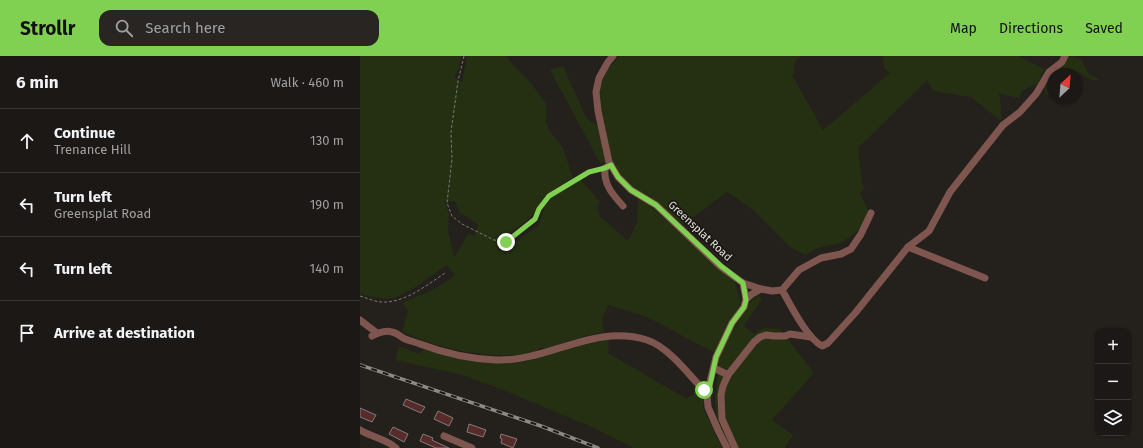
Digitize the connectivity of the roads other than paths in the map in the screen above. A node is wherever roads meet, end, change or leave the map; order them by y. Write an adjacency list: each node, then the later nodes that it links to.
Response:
1 (613, 56): 3 (street, Greensplat Road)
2 (1065, 56): 6 (street)
3 (608, 166): 4 (street); 8 (street, Greensplat Road)
4 (623, 206)
5 (871, 213): 10 (street)
6 (908, 247): 7 (street); 13 (street)
7 (985, 278)
8 (743, 283): 9 (street, Greensplat Road); 11 (street)
9 (761, 289): 10 (street, Greensplat Road); 11 (street)
10 (782, 290): 13 (street)
11 (746, 300): 14 (street)
12 (360, 320): 16 (street)
13 (811, 337): 15 (street)
14 (714, 368): 15 (street); 16 (street)
15 (728, 375): 24 (street)
16 (708, 394): 23 (street)
17 (360, 430): 21 (street)
18 (458, 433): 20 (street)
19 (444, 436): 20 (street)
20 (454, 441): 22 (street)
21 (396, 448)
22 (472, 448)
23 (727, 448)
24 (735, 448)

